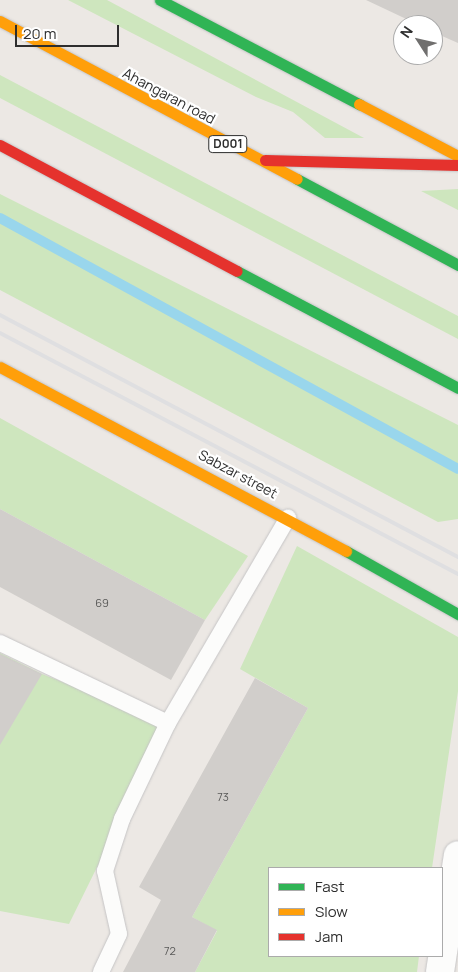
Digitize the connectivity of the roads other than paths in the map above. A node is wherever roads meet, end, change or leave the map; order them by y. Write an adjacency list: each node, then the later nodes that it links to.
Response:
1 (160, 0): 4 (main road)
2 (0, 21): 5 (main road, Ahangaran road / D001)
3 (0, 145): 9 (main road)
4 (458, 156)
5 (257, 160): 6 (main road); 7 (main road, Ahangaran road / D001)
6 (458, 165)
7 (458, 265)
8 (0, 367): 10 (main road, Sabzar street)
9 (458, 388)
10 (288, 518): 11 (main road, Sabzar street); 13 (lane)
11 (458, 614)
12 (0, 643): 13 (lane)
13 (168, 723): 17 (lane)
14 (458, 854): 15 (street)
15 (443, 952)
16 (442, 957): 18 (street)
17 (101, 972)
18 (440, 972)

